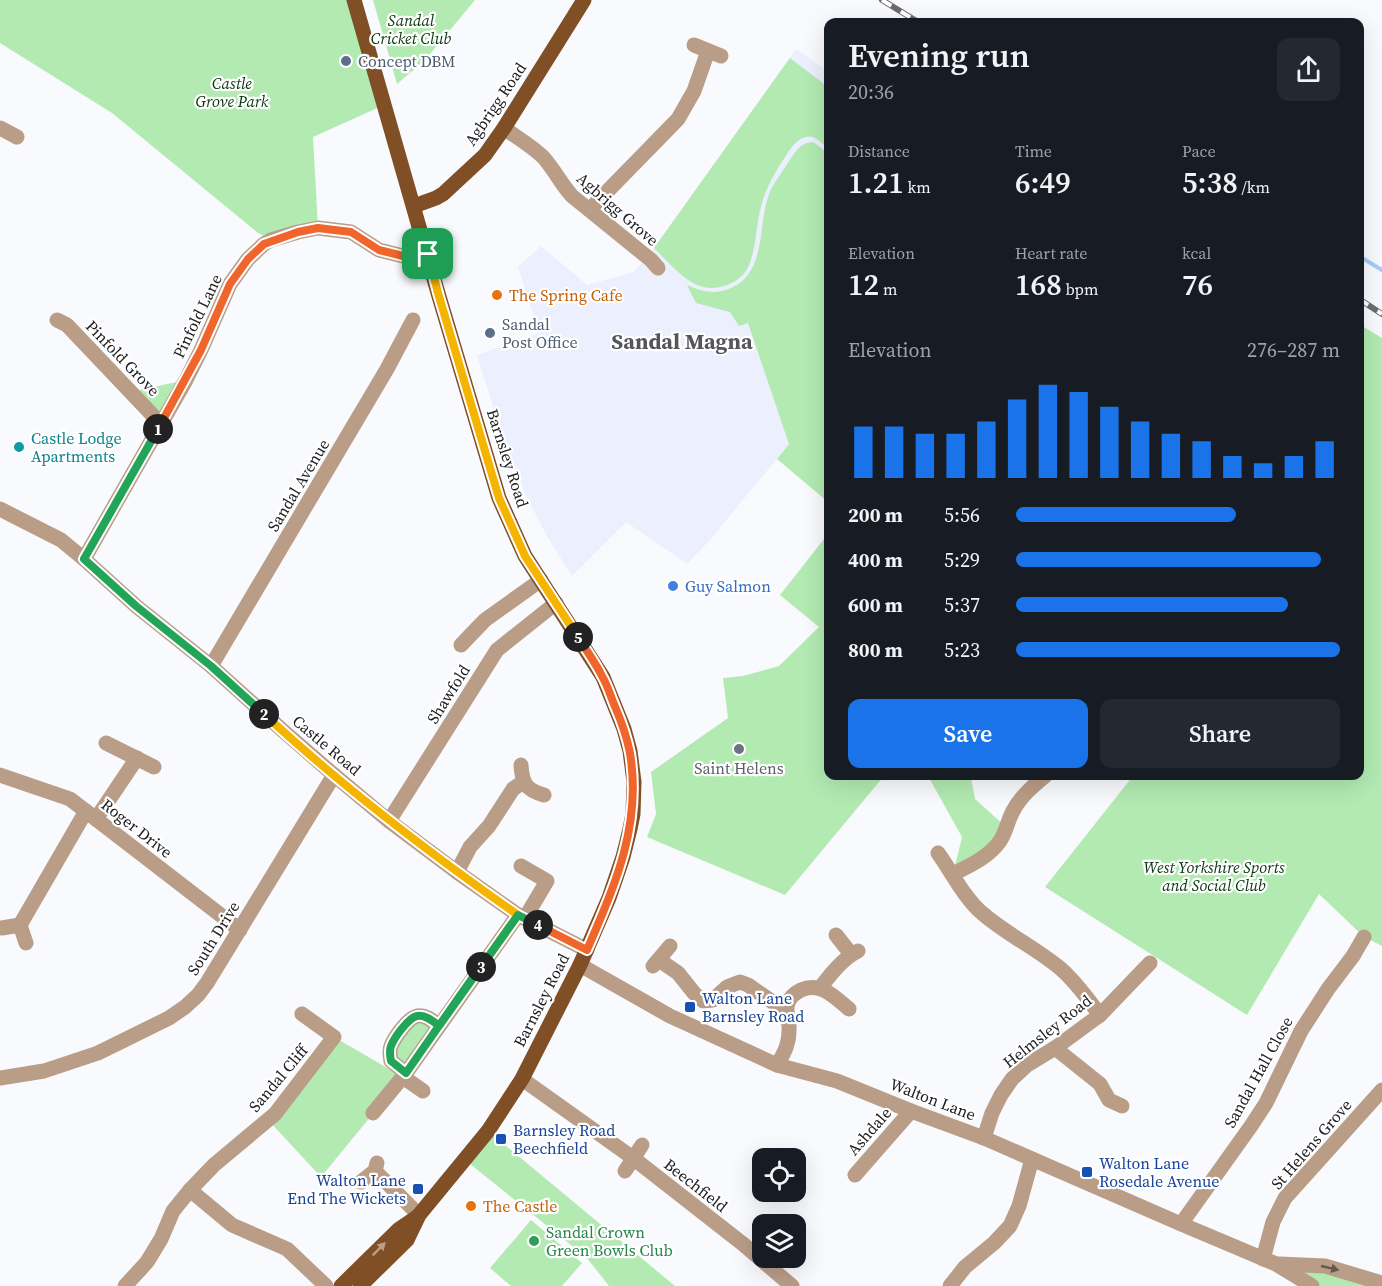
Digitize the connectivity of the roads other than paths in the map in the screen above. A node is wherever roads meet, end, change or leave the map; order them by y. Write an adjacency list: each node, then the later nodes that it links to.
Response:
1 (354, 0): 7 (main road, Barnsley Road)
2 (584, 0): 5 (main road, Agbrigg Road)
3 (708, 50): 8 (street)
4 (0, 128): 6 (street)
5 (504, 128): 7 (main road, Agbrigg Road); 8 (street, Agbrigg Grove)
6 (17, 137)
7 (414, 206): 9 (main road, Barnsley Road)
8 (590, 209): 10 (street, Agbrigg Grove)
9 (428, 254): 13 (street, Pinfold Lane); 16 (main road, Barnsley Road)
10 (658, 268)
11 (57, 320): 13 (street, Pinfold Grove)
12 (413, 320): 19 (street, Sandal Avenue)
13 (161, 424): 15 (street, Pinfold Lane)
14 (0, 509): 15 (street, Castle Road)
15 (84, 559): 19 (street, Castle Road)
16 (541, 580): 17 (main road, Barnsley Road); 18 (street)
17 (556, 603): 30 (street, Shawfold); 43 (main road, Barnsley Road)
18 (461, 645)
19 (211, 666): 25 (street, Castle Road)
20 (106, 743): 21 (street)
21 (137, 758): 23 (street); 29 (street)
22 (520, 765): 27 (street)
23 (154, 767)
24 (0, 775): 29 (street, Roger Drive)
25 (334, 775): 30 (street, Castle Road); 38 (street, South Drive)
26 (1040, 780): 34 (street)
27 (523, 782): 28 (street); 33 (street)
28 (544, 795)
29 (91, 815): 36 (street); 38 (street, Roger Drive)
30 (389, 821): 33 (street, Castle Road)
31 (938, 853): 34 (street)
32 (521, 866): 35 (street)
33 (457, 872): 35 (street, Castle Road)
34 (953, 874): 50 (street)
35 (521, 917): 43 (street, Castle Road); 51 (street)
36 (20, 925): 37 (street); 41 (street)
37 (2, 928)
38 (240, 930): 55 (street, South Drive)
39 (836, 935): 46 (street)
40 (1364, 937): 70 (street, Sandal Hall Close)
41 (26, 943)
42 (670, 946): 48 (street)
43 (587, 950): 45 (main road, Barnsley Road)
44 (1150, 963): 50 (street, Helmsley Road)
45 (580, 965): 53 (street, Walton Lane); 56 (main road, Barnsley Road)
46 (820, 988): 47 (street); 48 (street)
47 (849, 1009)
48 (787, 1011): 53 (street)
49 (302, 1014): 68 (street, Sandal Cliff)
50 (1100, 1015): 52 (street, Helmsley Road)
51 (439, 1026): 54 (street); 54 (street)
52 (1055, 1048): 59 (street); 62 (street, Helmsley Road)
53 (777, 1065): 60 (street, Walton Lane)
54 (404, 1075): 57 (street); 61 (street)
55 (0, 1078)
56 (522, 1079): 65 (street, Beechfield); 69 (main road, Barnsley Road)
57 (423, 1090)
58 (1382, 1090): 71 (street, St Helens Grove)
59 (1122, 1106)
60 (910, 1111): 62 (street, Walton Lane); 66 (street, Ashdale)
61 (373, 1113)
62 (984, 1138): 64 (street, Walton Lane)
63 (642, 1145): 65 (street)
64 (1032, 1159): 70 (street, Walton Lane); 78 (street)
65 (629, 1164): 77 (street, Beechfield)
66 (855, 1175)
67 (361, 1182): 69 (street)
68 (190, 1190): 73 (street, Sandal Cliff); 74 (street)
69 (419, 1215): 75 (main road, Barnsley Road, one-way to 69); 76 (main road, Barnsley Road)
70 (1181, 1224): 71 (street, Walton Lane)
71 (1269, 1261): 72 (street, Walton Lane, one-way to 72); 79 (street, Walton Lane)
72 (1382, 1283)
73 (125, 1286)
74 (326, 1286)
75 (341, 1286)
76 (360, 1286)
77 (792, 1286)
78 (950, 1286)
79 (1312, 1286)

